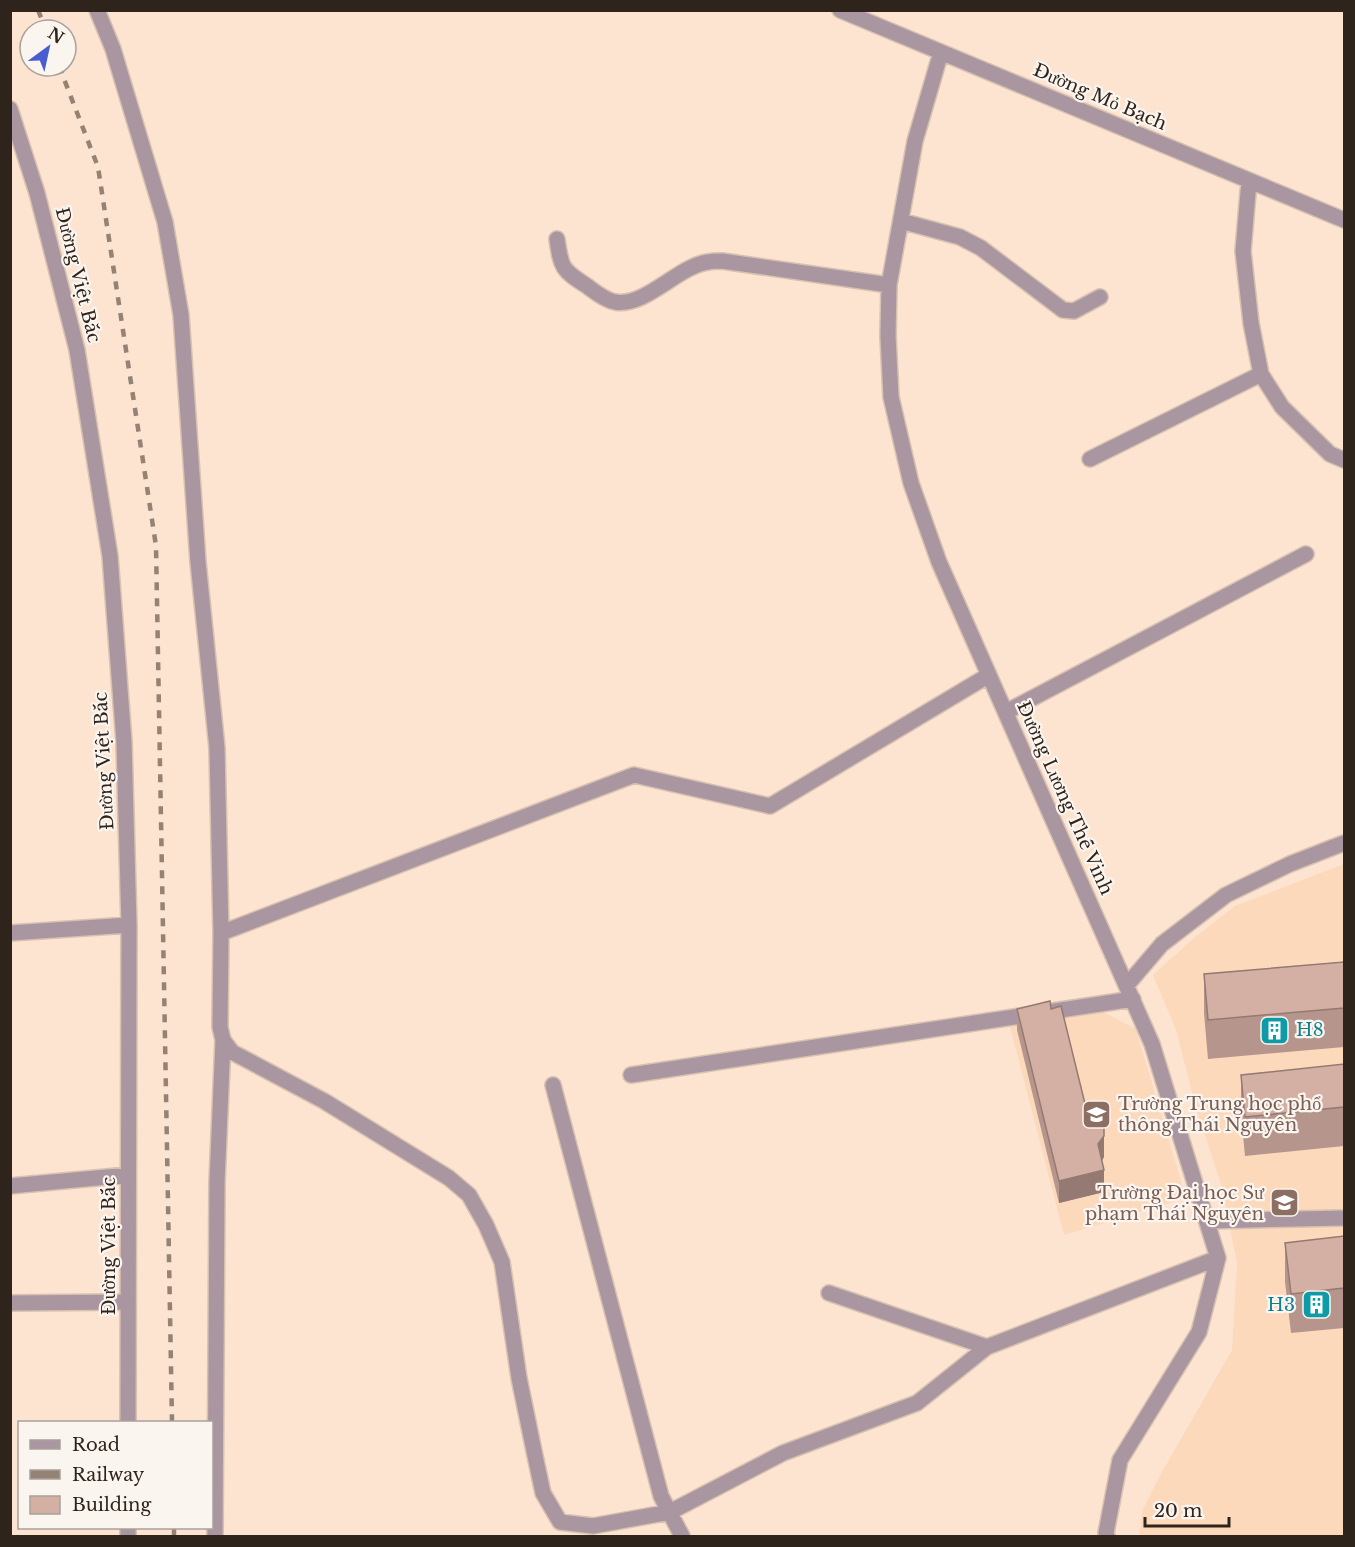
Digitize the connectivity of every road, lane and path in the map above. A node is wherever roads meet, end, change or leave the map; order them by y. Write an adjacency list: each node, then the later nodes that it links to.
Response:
1 (97, 10): 21 (street)
2 (840, 10): 3 (street, Đường Mỏ Bạch)
3 (941, 52): 6 (street, Đường Mỏ Bạch); 8 (street, Đường Lương Thế Vinh)
4 (10, 109): 5 (street, Đường Việt Bắc)
5 (16, 146): 19 (street, Đường Việt Bắc)
6 (1249, 181): 7 (street, Đường Mỏ Bạch); 12 (street)
7 (1344, 220)
8 (901, 221): 10 (street, Đường Lương Thế Vinh); 11 (street)
9 (557, 239): 10 (street)
10 (889, 285): 16 (street, Đường Lương Thế Vinh)
11 (1100, 297)
12 (1261, 374): 13 (street); 14 (street)
13 (1090, 459)
14 (1344, 460)
15 (1306, 554): 17 (street)
16 (989, 675): 17 (street, Đường Lương Thế Vinh); 21 (street)
17 (1005, 712): 22 (street, Đường Lương Thế Vinh)
18 (1344, 843): 22 (street)
19 (129, 925): 20 (street); 26 (street, Đường Việt Bắc)
20 (10, 933)
21 (221, 933): 23 (street)
22 (1130, 992): 24 (street); 29 (street, Đường Lương Thế Vinh)
23 (223, 1040): 36 (street); 37 (street)
24 (631, 1075)
25 (553, 1085): 36 (street)
26 (128, 1175): 27 (street); 32 (street, Đường Việt Bắc)
27 (10, 1186)
28 (1344, 1218): 29 (street)
29 (1207, 1221): 30 (street, Đường Lương Thế Vinh)
30 (1218, 1258): 34 (street); 39 (street)
31 (828, 1293): 34 (street)
32 (128, 1302): 33 (street); 35 (street, Đường Việt Bắc)
33 (10, 1303)
34 (987, 1347): 36 (street)
35 (128, 1421)
36 (670, 1512): 38 (street)
37 (215, 1536)
38 (682, 1536)
39 (1107, 1536)

